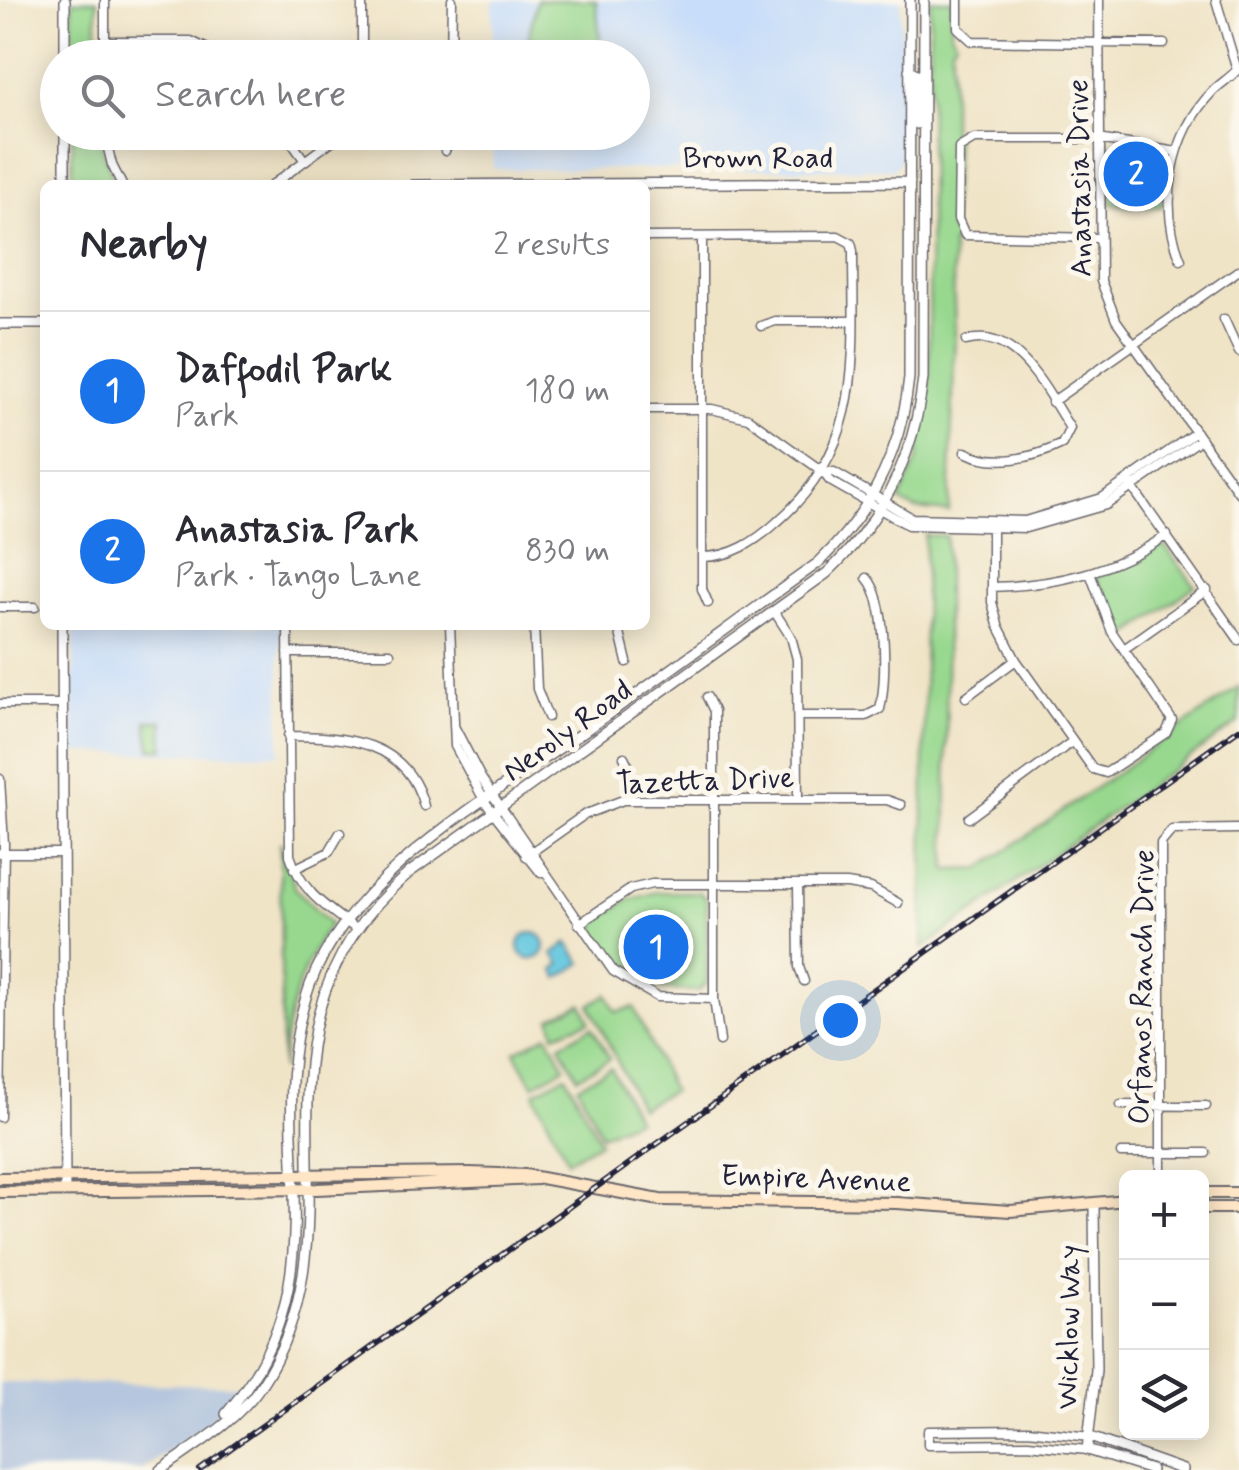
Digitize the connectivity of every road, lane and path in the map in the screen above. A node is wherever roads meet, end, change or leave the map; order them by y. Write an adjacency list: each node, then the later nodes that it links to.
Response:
1 (65, 0): 10 (street)
2 (104, 0): 11 (street)
3 (362, 0): 12 (street)
4 (452, 0): 13 (street)
5 (910, 0): 16 (street, Neroly Road)
6 (924, 0): 17 (street, Neroly Road)
7 (958, 0): 14 (street)
8 (1099, 0): 14 (street, Anastasia Drive)
9 (1216, 0): 23 (street)
10 (65, 40)
11 (105, 40)
12 (362, 40)
13 (452, 40)
14 (1099, 40): 15 (street); 18 (street, Anastasia Drive)
15 (1164, 44)
16 (909, 70): 17 (street); 29 (street, Neroly Road)
17 (924, 136): 28 (street, Neroly Road)
18 (1098, 138): 23 (street); 33 (street, Anastasia Drive); 33 (street)
19 (65, 150): 25 (street)
20 (108, 150): 26 (street)
21 (297, 150): 24 (street)
22 (320, 150): 24 (street)
23 (1177, 152): 34 (street)
24 (305, 161): 27 (street)
25 (65, 180)
26 (119, 180)
27 (279, 180)
28 (923, 181): 29 (street, Brown Road); 53 (street, Neroly Road)
29 (909, 182): 30 (street, Brown Road); 52 (street, Neroly Road)
30 (650, 184)
31 (650, 236): 32 (street)
32 (702, 237): 37 (street); 46 (street)
33 (1098, 238): 42 (street, Anastasia Drive)
34 (1181, 260)
35 (1239, 270): 42 (street)
36 (1224, 319): 43 (street)
37 (853, 321): 40 (street); 49 (street)
38 (0, 324): 39 (street)
39 (40, 324)
40 (762, 326)
41 (966, 341): 44 (street)
42 (1134, 346): 44 (street); 47 (street, Anastasia Drive)
43 (1239, 352)
44 (1052, 402): 48 (street)
45 (650, 409): 46 (street)
46 (702, 409): 49 (street); 56 (street)
47 (1198, 435): 50 (street); 51 (street, Anastasia Drive)
48 (965, 452)
49 (822, 471): 52 (street); 56 (street)
50 (1130, 484): 54 (street); 55 (street)
51 (1239, 493)
52 (871, 500): 53 (street); 86 (street, Neroly Road)
53 (883, 507): 54 (street); 64 (street, Neroly Road)
54 (992, 525): 59 (street)
55 (1167, 535): 57 (street); 60 (street)
56 (702, 558): 61 (street)
57 (1090, 573): 59 (street); 71 (street)
58 (867, 578): 80 (street)
59 (992, 587): 74 (street)
60 (1208, 590): 70 (street); 71 (street)
61 (708, 603)
62 (0, 607): 63 (street)
63 (34, 607)
64 (774, 611): 80 (street); 92 (street, Neroly Road)
65 (62, 630): 79 (street)
66 (288, 630): 72 (street)
67 (450, 630): 86 (street)
68 (534, 630): 81 (street)
69 (619, 630): 75 (street)
70 (1239, 640)
71 (1124, 649): 83 (street)
72 (288, 653): 73 (street); 82 (street)
73 (390, 653)
74 (1016, 660): 77 (street); 83 (street)
75 (627, 662)
76 (708, 697): 89 (street)
77 (966, 697)
78 (0, 704): 79 (street)
79 (62, 704): 97 (street)
80 (798, 716): 87 (street)
81 (548, 717)
82 (288, 736): 91 (street); 99 (street)
83 (1073, 741): 93 (street)
84 (624, 756): 88 (street)
85 (0, 778): 96 (street)
86 (489, 799): 92 (street); 103 (street, Neroly Road)
87 (798, 799): 89 (street, Tazetta Drive); 90 (street, Tazetta Drive)
88 (630, 800): 89 (street, Tazetta Drive); 98 (street, Tazetta Drive)
89 (714, 800): 100 (street)
90 (901, 805)
91 (424, 806)
92 (498, 810): 98 (street); 105 (street, Neroly Road)
93 (969, 818)
94 (1239, 829): 110 (street, Orfanos Ranch Drive)
95 (340, 833): 99 (street)
96 (2, 852): 97 (street); 112 (street)
97 (60, 852): 118 (street)
98 (529, 854): 104 (street)
99 (294, 869): 103 (street)
100 (714, 884): 101 (street); 104 (street); 107 (street)
101 (798, 884): 102 (street); 106 (street)
102 (898, 903)
103 (344, 920): 105 (street); 117 (street, Neroly Road)
104 (580, 924): 107 (street)
105 (356, 929): 117 (street, Neroly Road)
106 (804, 981)
107 (714, 999): 108 (street)
108 (720, 1041)
109 (1121, 1105): 110 (street)
110 (1162, 1106): 111 (street); 113 (street, Orfanos Ranch Drive)
111 (1206, 1106)
112 (0, 1117)
113 (1162, 1153): 114 (street, Orfanos Ranch Drive); 115 (street, Orfanos Ranch Drive); 116 (street, Orfanos Ranch Drive)
114 (1206, 1153)
115 (1121, 1154)
116 (1162, 1170)
117 (301, 1175): 118 (main road, Empire Avenue); 120 (main road, Empire Avenue); 121 (street, Neroly Road)
118 (65, 1177): 119 (main road, Empire Avenue); 123 (street)
119 (0, 1178)
120 (468, 1179): 121 (main road, Empire Avenue); 127 (main road, Empire Avenue)
121 (301, 1189): 123 (main road, Empire Avenue); 130 (street, Neroly Road); 131 (street, Neroly Road)
122 (0, 1192): 123 (main road, Empire Avenue)
123 (65, 1192)
124 (1209, 1193): 125 (main road)
125 (1239, 1193)
126 (1119, 1203): 127 (main road, Empire Avenue)
127 (1094, 1205): 132 (street, Wicklow Way)
128 (1239, 1205): 129 (main road)
129 (1209, 1208)
130 (290, 1291): 131 (street); 133 (street, Neroly Road)
131 (298, 1306): 133 (street, Neroly Road)
132 (1090, 1437): 134 (street, Wicklow Way); 134 (street); 137 (street)
133 (204, 1439): 135 (street, Neroly Road)
134 (1087, 1450): 136 (street)
135 (161, 1470)
136 (1151, 1470)
137 (1183, 1470)

